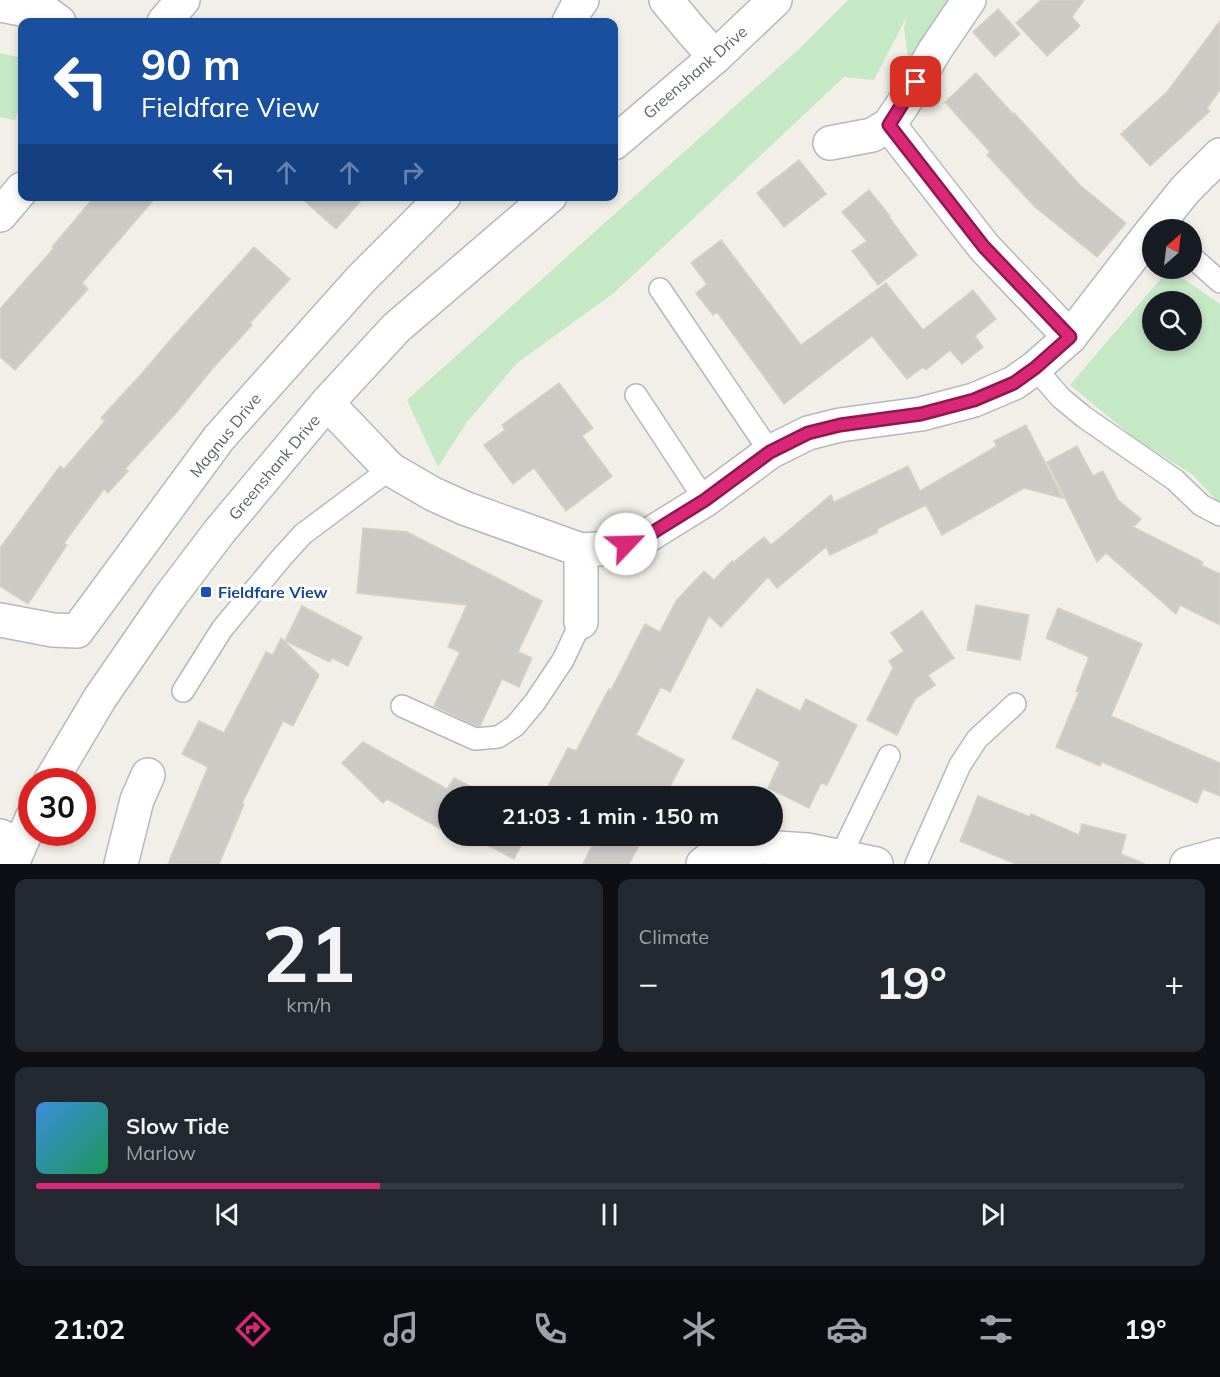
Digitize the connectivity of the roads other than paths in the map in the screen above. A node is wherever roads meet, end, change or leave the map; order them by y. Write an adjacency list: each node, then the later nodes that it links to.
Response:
1 (183, 0): 8 (street)
2 (582, 0): 9 (street)
3 (666, 0): 10 (street)
4 (775, 0): 10 (street, Greenshank Drive)
5 (969, 0): 11 (street)
6 (0, 5): 7 (street)
7 (54, 18)
8 (167, 18)
9 (571, 18)
10 (715, 57): 12 (street, Greenshank Drive)
11 (889, 125): 13 (street); 24 (street)
12 (618, 140)
13 (830, 143)
14 (1220, 155): 19 (street)
15 (18, 194): 18 (street)
16 (439, 201): 33 (street, Magnus Drive)
17 (544, 201): 27 (street, Greenshank Drive)
18 (0, 215)
19 (1163, 219)
20 (1142, 247): 24 (street)
21 (1202, 266): 22 (lane)
22 (1220, 282)
23 (660, 290): 28 (lane)
24 (1070, 337): 25 (street)
25 (1035, 368): 28 (street); 31 (lane)
26 (636, 395): 30 (lane)
27 (327, 403): 29 (street); 39 (street, Greenshank Drive)
28 (770, 452): 30 (street)
29 (390, 469): 32 (street); 35 (lane)
30 (705, 500): 32 (street)
31 (1220, 514)
32 (581, 550): 34 (street)
33 (0, 620)
34 (581, 622): 37 (lane)
35 (183, 691)
36 (1015, 704): 46 (lane)
37 (402, 706)
38 (889, 756): 42 (lane)
39 (58, 768)
40 (148, 776): 43 (street)
41 (1220, 855): 47 (street)
42 (840, 857): 44 (street); 45 (street)
43 (121, 864)
44 (703, 864)
45 (876, 864)
46 (916, 864)
47 (1187, 864)

